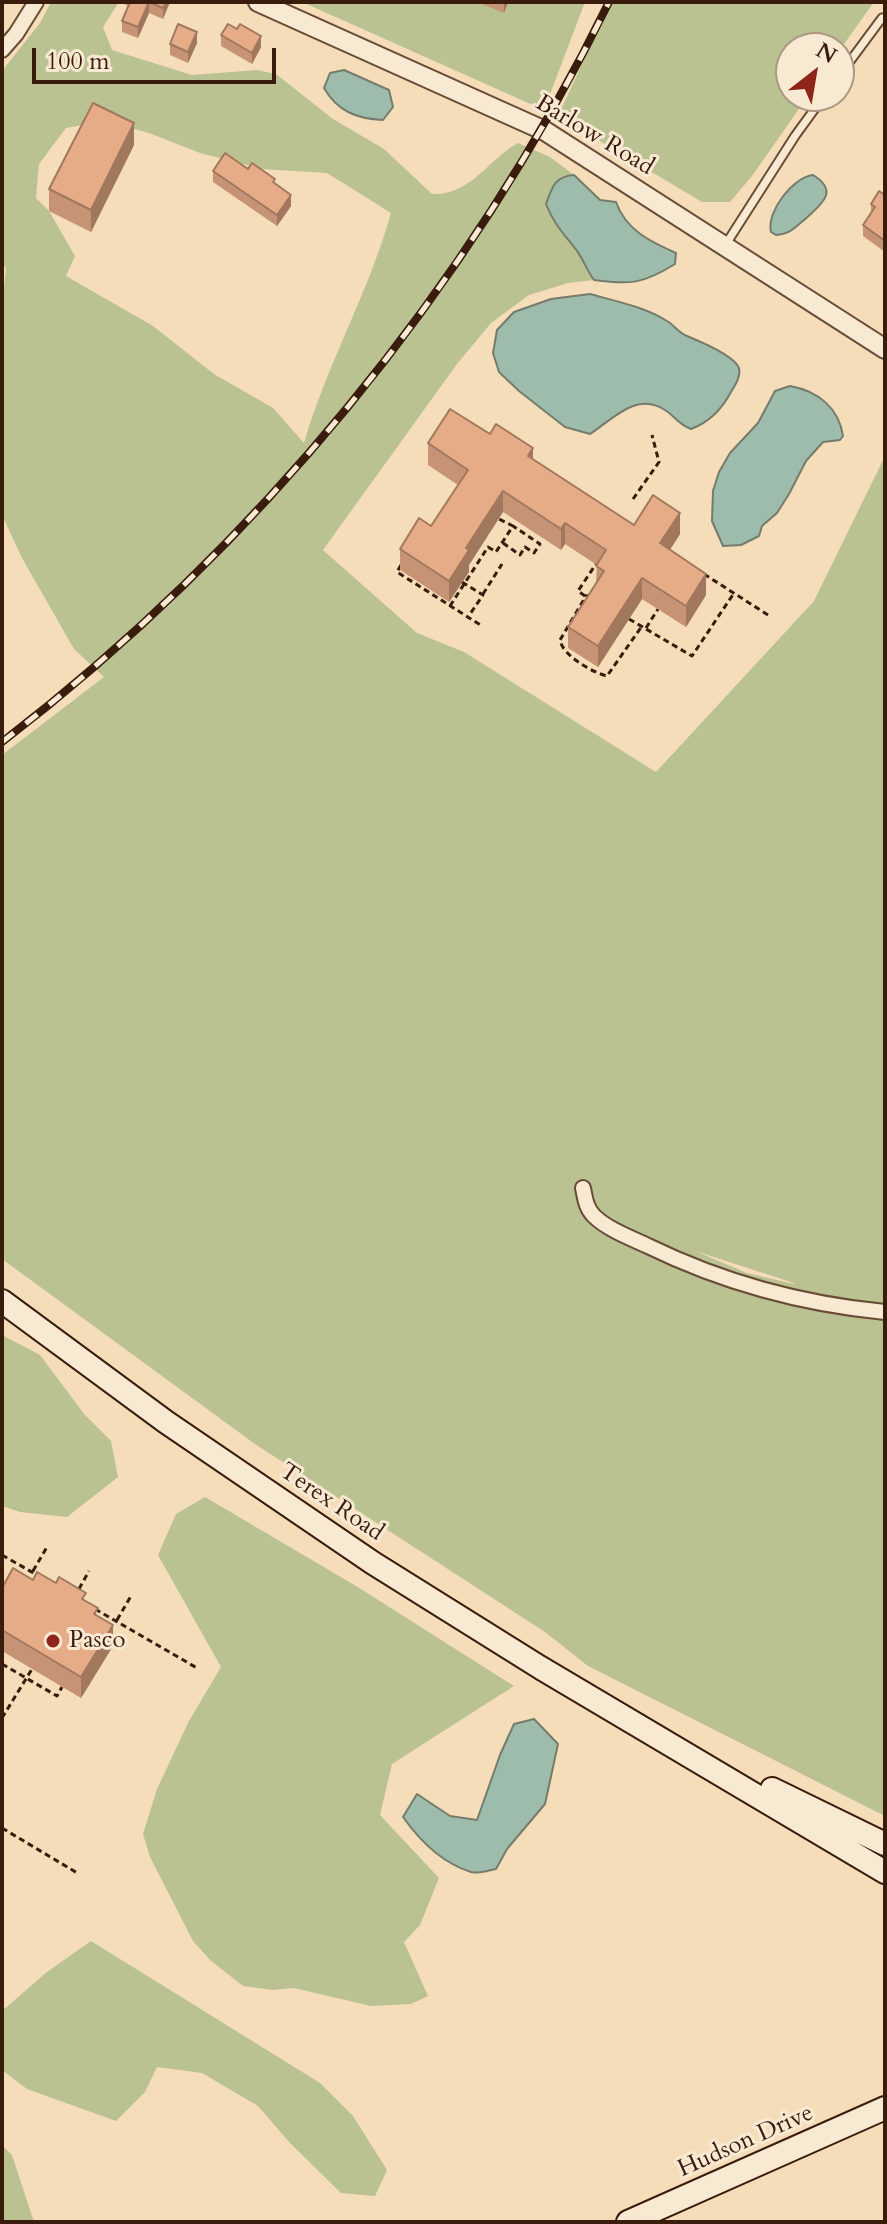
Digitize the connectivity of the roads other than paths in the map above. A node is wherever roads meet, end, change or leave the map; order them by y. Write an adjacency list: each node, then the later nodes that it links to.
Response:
1 (36, 2): 4 (street)
2 (258, 2): 7 (street, Barlow Road)
3 (884, 17): 5 (lane)
4 (2, 50)
5 (855, 55)
6 (812, 112): 7 (lane)
7 (725, 246): 8 (street, Barlow Road)
8 (885, 349)
9 (583, 1188): 11 (street)
10 (2, 1301): 12 (main road, Terex Road)
11 (885, 1312)
12 (645, 1727): 13 (main road, Terex Road); 14 (main road, Terex Road)
13 (885, 1844)
14 (885, 1872)
15 (885, 2108): 16 (main road, Hudson Drive)
16 (628, 2222)

